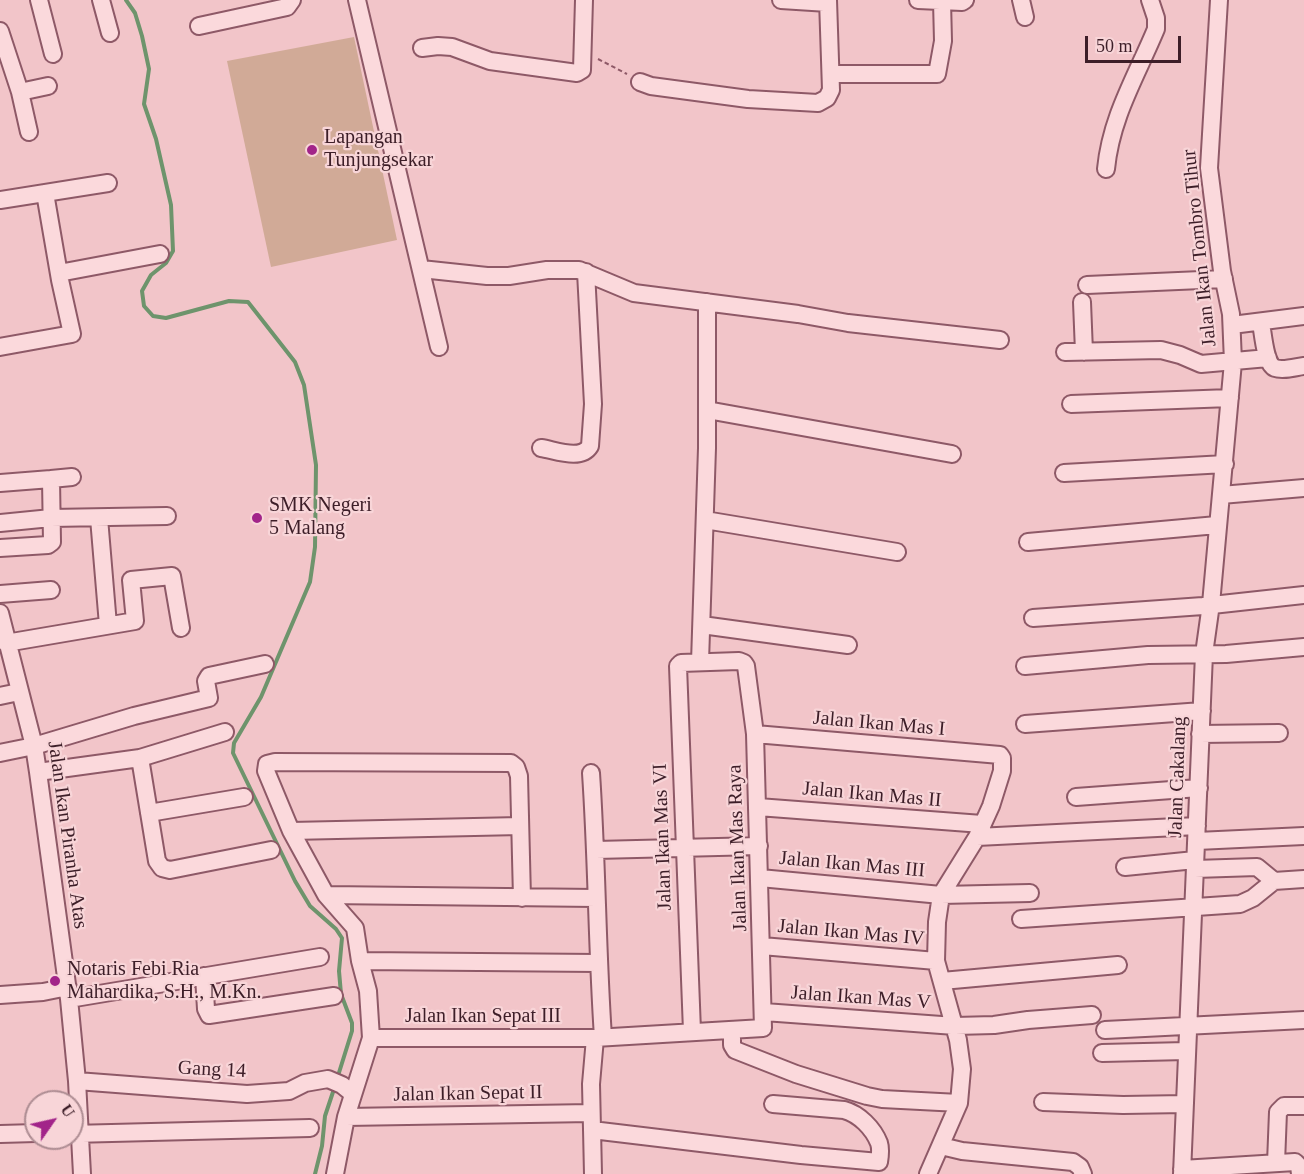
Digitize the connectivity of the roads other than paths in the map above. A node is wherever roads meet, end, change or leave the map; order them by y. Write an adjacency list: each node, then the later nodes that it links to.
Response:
1 (39, 0): 19 (street)
2 (101, 0): 17 (street)
3 (292, 0): 15 (street)
4 (357, 0): 30 (street)
5 (584, 0): 18 (street)
6 (781, 0): 13 (street)
7 (918, 0): 12 (street)
8 (965, 0): 12 (street)
9 (1021, 0): 14 (street)
10 (1149, 0): 25 (street)
11 (1219, 0): 33 (street, Jalan Ikan Tombro Tihur)
12 (942, 1): 20 (street)
13 (828, 2): 20 (street)
14 (1025, 17)
15 (199, 26)
16 (0, 31): 23 (street)
17 (110, 33)
18 (422, 48)
19 (53, 54)
20 (832, 74): 21 (street)
21 (640, 82)
22 (48, 86): 23 (street)
23 (20, 92): 24 (street)
24 (29, 132)
25 (1106, 169)
26 (108, 183): 27 (street)
27 (45, 193): 28 (street); 32 (street)
28 (0, 200)
29 (160, 254): 32 (street)
30 (421, 269): 31 (street); 42 (street)
31 (586, 272): 35 (street); 51 (street)
32 (58, 273): 41 (street)
33 (1224, 279): 34 (street); 39 (street, Jalan Ikan Tombro Tihur)
34 (1087, 285)
35 (707, 302): 40 (street); 50 (street)
36 (1082, 302): 44 (street)
37 (1304, 316): 38 (street)
38 (1261, 323): 39 (street); 45 (street)
39 (1232, 325): 46 (street, Jalan Ikan Tombro Tihur)
40 (1000, 340)
41 (0, 347)
42 (439, 347)
43 (1065, 352): 44 (street)
44 (1084, 352): 46 (street)
45 (1268, 358): 46 (street); 47 (street)
46 (1233, 362): 48 (street, Jalan Ikan Tombro Tihur)
47 (1304, 366)
48 (1231, 391): 49 (street); 53 (street, Jalan Cakalang)
49 (1071, 404)
50 (707, 410): 52 (street); 63 (street)
51 (540, 448)
52 (952, 454)
53 (1225, 465): 54 (street); 59 (street, Jalan Cakalang)
54 (1064, 473)
55 (72, 477): 56 (street)
56 (51, 479): 57 (street); 61 (street)
57 (0, 483)
58 (1304, 488): 59 (street)
59 (1221, 495): 65 (street, Jalan Cakalang)
60 (167, 516): 62 (street)
61 (51, 518): 62 (street); 64 (street); 67 (street)
62 (99, 518): 75 (street)
63 (705, 520): 68 (street); 76 (street)
64 (0, 523)
65 (1217, 525): 66 (street); 72 (street, Jalan Cakalang)
66 (1028, 542)
67 (0, 548)
68 (897, 552)
69 (51, 590): 70 (street)
70 (0, 594)
71 (1304, 595): 72 (street)
72 (1212, 604): 74 (street); 81 (street, Jalan Cakalang)
73 (0, 613): 78 (street, Jalan Ikan Piranha Atas)
74 (1033, 618)
75 (108, 625): 77 (street); 78 (street)
76 (702, 625): 79 (street); 82 (street)
77 (181, 628)
78 (6, 643): 85 (street, Jalan Ikan Piranha Atas)
79 (848, 645)
80 (1304, 647): 81 (street)
81 (1204, 654): 84 (street); 87 (street, Jalan Cakalang)
82 (700, 662): 91 (street, Jalan Ikan Mas Raya); 109 (street, Jalan Ikan Mas VI)
83 (265, 664): 93 (street)
84 (1024, 666)
85 (19, 692): 86 (street); 93 (street, Jalan Ikan Piranha Atas)
86 (0, 696)
87 (1202, 711): 88 (street); 92 (street, Jalan Cakalang)
88 (1025, 724)
89 (225, 732): 95 (street)
90 (1279, 733): 92 (street)
91 (755, 734): 101 (street, Jalan Ikan Mas Raya); 105 (street, Jalan Ikan Mas I)
92 (1200, 734): 98 (street, Jalan Cakalang)
93 (34, 746): 94 (street); 96 (street, Jalan Ikan Piranha Atas)
94 (0, 753)
95 (140, 758): 96 (street); 102 (street)
96 (38, 772): 132 (street, Jalan Ikan Piranha Atas)
97 (591, 773): 111 (street)
98 (1199, 788): 100 (street); 106 (street, Jalan Cakalang)
99 (244, 797): 102 (street)
100 (1076, 797)
101 (758, 807): 105 (street, Jalan Ikan Mas II); 108 (street, Jalan Ikan Mas Raya)
102 (149, 813): 110 (street)
103 (520, 826): 104 (street); 104 (street); 120 (street)
104 (291, 831): 118 (street)
105 (980, 831): 106 (street, Jalan Ikan Mas II); 119 (street)
106 (1197, 834): 107 (street, Jalan Ikan Mas II); 112 (street, Jalan Cakalang)
107 (1304, 836)
108 (759, 846): 109 (street); 114 (street, Jalan Ikan Mas Raya)
109 (684, 849): 111 (street); 142 (street, Jalan Ikan Mas VI)
110 (272, 850)
111 (596, 850): 121 (street)
112 (1195, 865): 113 (street); 116 (street); 122 (street, Jalan Cakalang)
113 (1125, 867)
114 (760, 878): 119 (street, Jalan Ikan Mas III); 124 (street, Jalan Ikan Mas Raya)
115 (1304, 879): 116 (street)
116 (1274, 881): 122 (street)
117 (1030, 893): 119 (street, Jalan Ikan Mas III)
118 (326, 895): 120 (street); 126 (street)
119 (941, 895): 127 (street)
120 (522, 898): 121 (street)
121 (596, 898): 128 (street)
122 (1194, 908): 123 (street); 139 (street, Jalan Cakalang)
123 (1021, 919)
124 (762, 946): 127 (street, Jalan Ikan Mas IV); 136 (street, Jalan Ikan Mas Raya)
125 (320, 957): 130 (street)
126 (360, 961): 128 (street); 143 (street)
127 (936, 961): 131 (street)
128 (598, 963): 144 (street)
129 (1118, 964): 131 (street)
130 (204, 976): 132 (street); 134 (street)
131 (942, 981): 138 (street)
132 (68, 993): 133 (street); 147 (street, Jalan Ikan Piranha Atas)
133 (0, 995)
134 (334, 996)
135 (1092, 1015): 138 (street, Jalan Ikan Mas V)
136 (763, 1020): 138 (street, Jalan Ikan Mas V); 140 (street, Jalan Ikan Mas V)
137 (1304, 1020): 139 (street)
138 (955, 1026): 151 (street)
139 (1188, 1027): 141 (street); 145 (street, Jalan Cakalang)
140 (732, 1030): 142 (street, Jalan Ikan Mas V); 151 (street)
141 (1104, 1030)
142 (692, 1031): 144 (street, Jalan Ikan Sepat III)
143 (371, 1038): 144 (street, Jalan Ikan Sepat III); 148 (street)
144 (599, 1038): 156 (street)
145 (1186, 1051): 146 (street); 153 (street, Jalan Cakalang)
146 (1102, 1053)
147 (77, 1081): 148 (street, Gang 14); 149 (street, Jalan Ikan Piranha Atas)
148 (341, 1086): 155 (street)
149 (77, 1090)
150 (1043, 1102): 153 (street)
151 (959, 1103): 161 (street)
152 (773, 1104): 156 (street, Jalan Ikan Sepat II)
153 (1185, 1104): 164 (street, Jalan Cakalang)
154 (1304, 1106): 163 (street)
155 (346, 1117): 156 (street, Jalan Ikan Sepat II); 166 (street)
156 (591, 1122): 167 (street)
157 (310, 1128): 160 (street)
158 (24, 1133): 159 (street)
159 (0, 1134)
160 (84, 1134)
161 (952, 1149): 168 (street); 169 (street)
162 (78, 1150): 165 (street, Jalan Ikan Piranha Atas)
163 (1276, 1163): 164 (street); 170 (street)
164 (1182, 1171)
165 (82, 1174)
166 (335, 1174)
167 (593, 1174)
168 (928, 1174)
169 (1083, 1174)
170 (1300, 1174)

